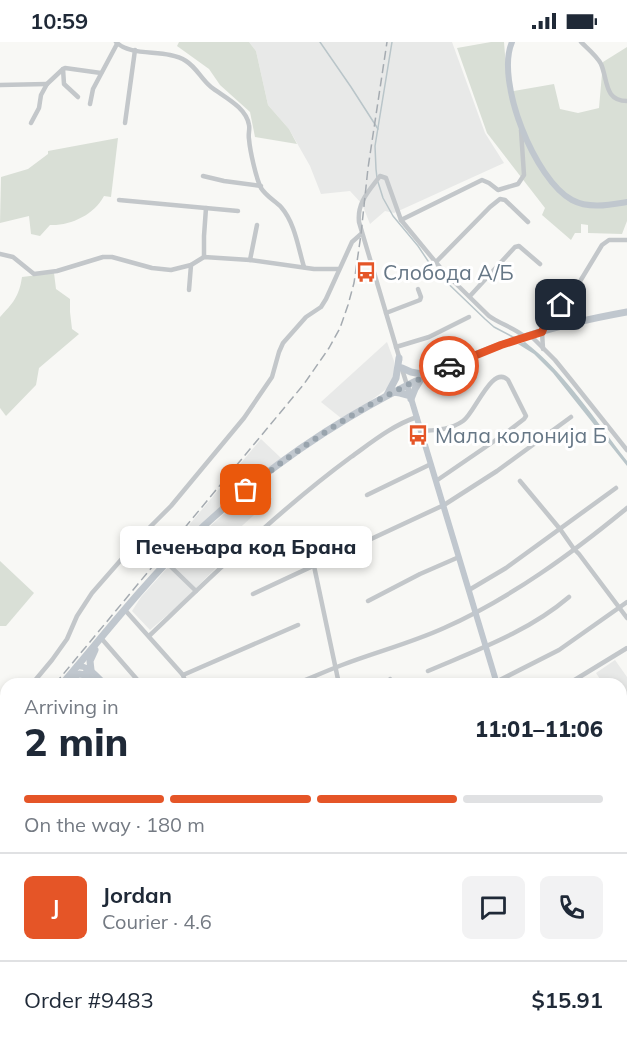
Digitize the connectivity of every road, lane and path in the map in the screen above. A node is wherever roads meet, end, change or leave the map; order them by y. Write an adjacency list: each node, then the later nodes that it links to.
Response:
1 (512, 42): 14 (street)
2 (581, 42): 10 (street)
3 (117, 43): 4 (street); 6 (street)
4 (135, 51): 13 (street); 16 (street)
5 (63, 69): 6 (street); 7 (street); 9 (street)
6 (101, 73): 11 (street)
7 (47, 84): 8 (street); 12 (street)
8 (0, 85)
9 (78, 97)
10 (627, 101)
11 (90, 104)
12 (31, 123)
13 (125, 123)
14 (520, 123): 18 (street); 21 (street)
15 (203, 176): 16 (street)
16 (261, 186): 32 (street)
17 (119, 200): 19 (street)
18 (627, 202)
19 (206, 208): 20 (street); 27 (street)
20 (238, 211)
21 (401, 220): 24 (street); 29 (street)
22 (528, 222): 29 (street)
23 (257, 225): 28 (street)
24 (362, 234): 33 (street); 38 (street)
25 (627, 240): 40 (street)
26 (0, 254): 31 (street)
27 (204, 257): 28 (street); 31 (street)
28 (250, 260): 32 (street)
29 (435, 262): 36 (street)
30 (540, 264): 36 (street)
31 (191, 265): 35 (street)
32 (304, 267): 33 (street)
33 (338, 269): 86 (street)
34 (418, 289): 38 (street)
35 (189, 290)
36 (470, 296): 41 (street)
37 (627, 312): 40 (main road)
38 (386, 313): 42 (street)
39 (469, 317): 42 (street)
40 (542, 332): 41 (main road); 43 (street)
41 (527, 336): 43 (street); 46 (main road)
42 (396, 347): 44 (street)
43 (543, 349): 53 (street)
44 (399, 358): 45 (street); 48 (main road)
45 (402, 368): 46 (main road); 47 (street)
46 (424, 376): 47 (main road); 49 (main road)
47 (407, 385): 48 (main road); 49 (street)
48 (390, 394): 49 (main road); 64 (main road)
49 (411, 398): 50 (street)
50 (417, 417): 52 (street); 67 (street)
51 (571, 417): 59 (street)
52 (421, 430): 54 (street); 55 (street)
53 (627, 450)
54 (431, 464): 55 (street); 58 (street)
55 (436, 481): 59 (street)
56 (520, 481): 61 (street)
57 (616, 488): 61 (street)
58 (367, 495)
59 (444, 506): 63 (street); 65 (street)
60 (627, 508): 62 (street)
61 (560, 529): 62 (street); 66 (street)
62 (574, 549): 72 (street); 74 (street)
63 (459, 557): 66 (street); 70 (street)
64 (167, 562): 67 (street); 73 (main road)
65 (314, 566): 68 (street); 82 (street)
66 (469, 590): 74 (street)
67 (196, 591): 77 (street)
68 (254, 594)
69 (570, 597): 79 (street)
70 (369, 601)
71 (627, 602): 72 (street)
72 (619, 608): 75 (street); 96 (street)
73 (125, 610): 77 (street); 78 (main road)
74 (476, 613): 79 (street); 82 (street)
75 (627, 618)
76 (298, 625): 85 (street)
77 (149, 636): 85 (street)
78 (99, 641): 81 (main road); 84 (main road); 91 (street)
79 (486, 646): 83 (street); 95 (street)
80 (627, 648): 97 (street)
81 (80, 664): 84 (street); 87 (main road)
82 (336, 667): 93 (street); 94 (street)
83 (428, 671)
84 (89, 672): 88 (main road); 89 (street); 90 (street)
85 (183, 675): 92 (street)
86 (37, 678)
87 (67, 678)
88 (72, 678)
89 (94, 678)
90 (97, 678)
91 (135, 678)
92 (184, 678)
93 (309, 678)
94 (338, 678)
95 (494, 678)
96 (505, 678)
97 (578, 678)

